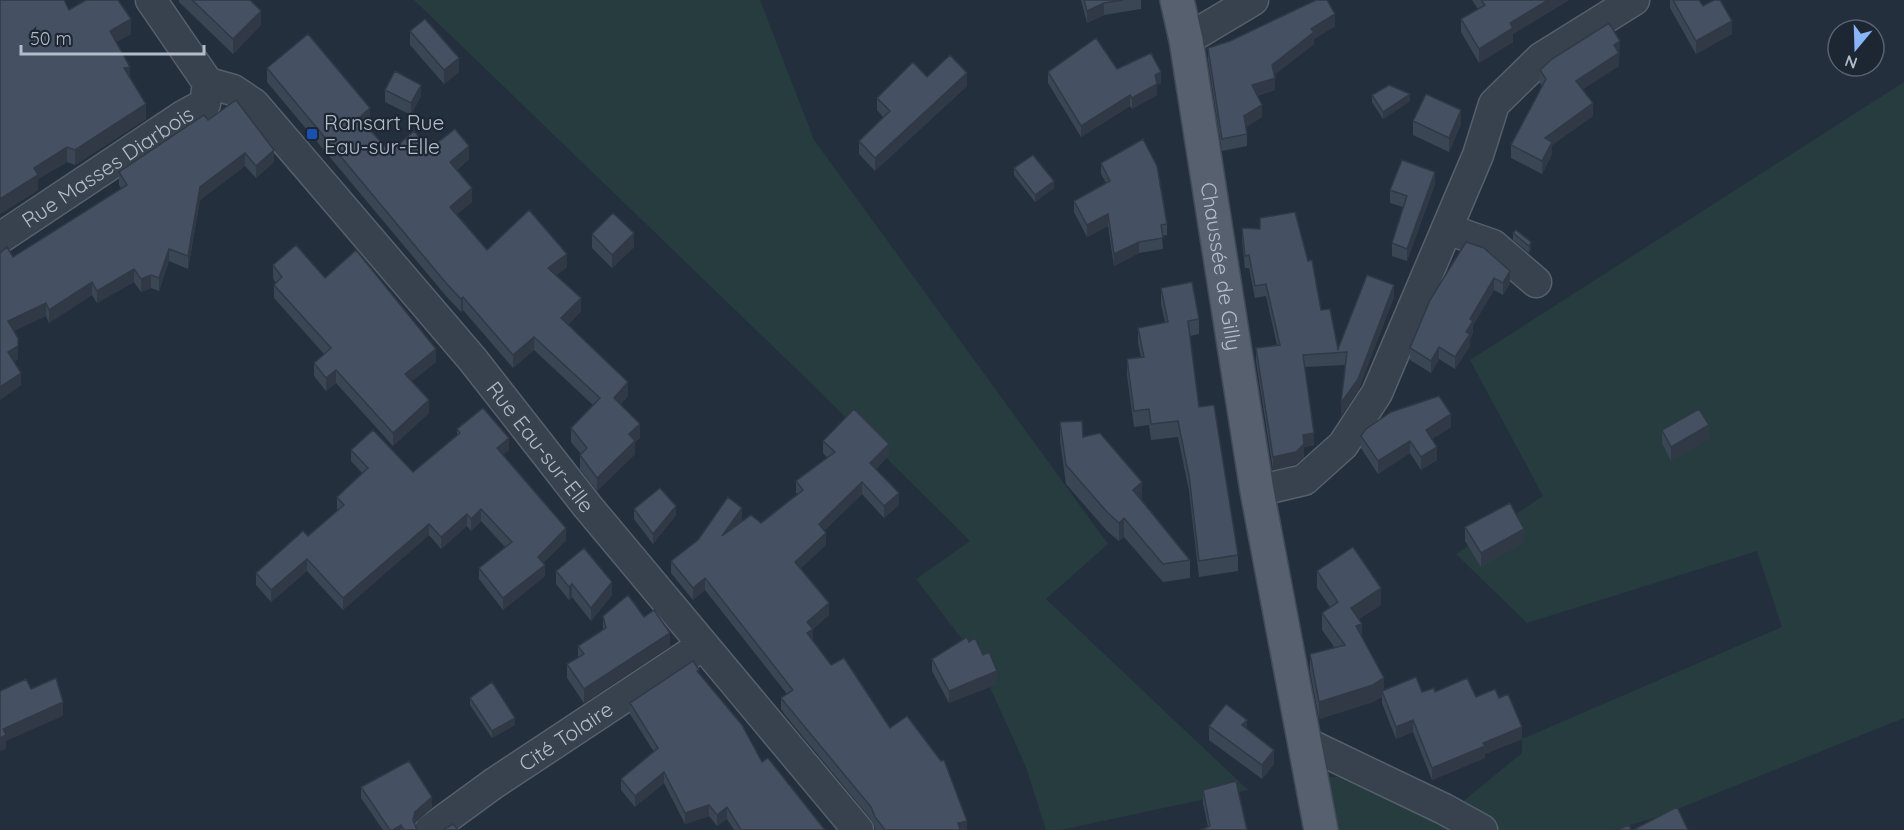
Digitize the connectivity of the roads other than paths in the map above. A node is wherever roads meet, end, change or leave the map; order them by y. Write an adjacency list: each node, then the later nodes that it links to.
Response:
1 (151, 0): 6 (street, Rue Masses Diarbois)
2 (1177, 0): 5 (main road, Chaussée de Gilly)
3 (1253, 0): 5 (street)
4 (1634, 0): 7 (street)
5 (1186, 40): 10 (main road, Chaussée de Gilly)
6 (208, 83): 8 (street, Rue Masses Diarbois); 11 (street, Rue Eau-sur-Elle)
7 (1447, 229): 9 (street); 10 (street)
8 (0, 238)
9 (1536, 282)
10 (1257, 491): 12 (main road, Chaussée de Gilly)
11 (703, 645): 13 (street, Cité Tolaire); 14 (street, Rue Eau-sur-Elle)
12 (1304, 742): 15 (main road, Chaussée de Gilly); 16 (street)
13 (430, 830)
14 (858, 830)
15 (1321, 830)
16 (1482, 830)

